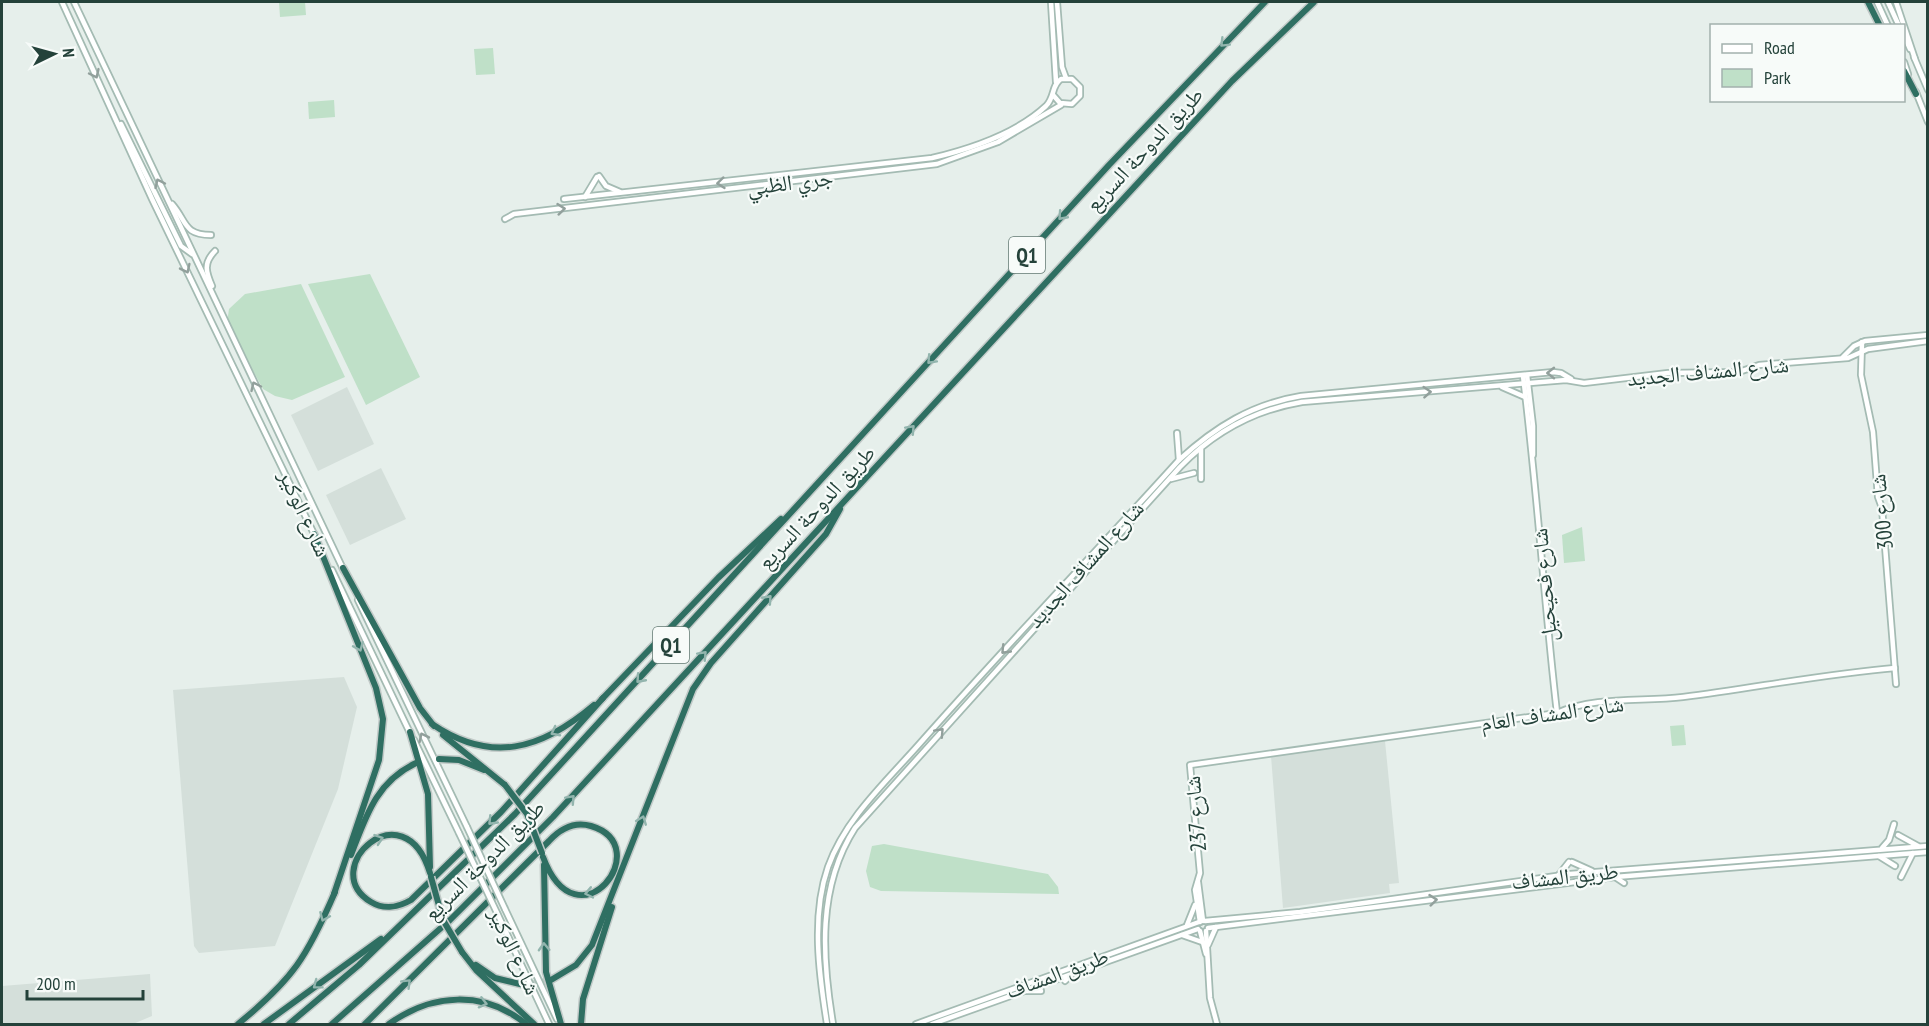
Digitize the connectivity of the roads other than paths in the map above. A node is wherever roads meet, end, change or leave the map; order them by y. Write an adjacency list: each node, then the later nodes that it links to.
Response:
1 (62, 2): 26 (street, شارع الوكير, one-way to 26)
2 (74, 2): 41 (street, شارع الوكير, one-way to 2)
3 (1051, 2): 21 (street)
4 (1057, 2): 20 (street)
5 (1265, 2): 69 (highway, طريق الدوحة السريع / Q1, one-way to 69)
6 (1314, 2): 68 (highway, طريق الدوحة السريع, one-way to 6)
7 (1868, 2): 11 (highway)
8 (1877, 2): 12 (street)
9 (1888, 2): 13 (street)
10 (1896, 2): 14 (street)
11 (1879, 24)
12 (1887, 24)
13 (1898, 24)
14 (1903, 24)
15 (1905, 29): 17 (street)
16 (1905, 37): 17 (street)
17 (1915, 59): 22 (street)
18 (1905, 65): 23 (street)
19 (1905, 73): 23 (highway)
20 (1066, 78): 21 (street); 25 (street)
21 (1056, 82): 24 (street)
22 (1928, 90)
23 (1916, 94): 27 (street)
24 (1053, 95): 25 (street); 29 (street, جري الظبي)
25 (1063, 105): 31 (street, جري الظبي)
26 (115, 117): 45 (street); 70 (street, شارع الوكير, one-way to 70)
27 (1928, 122)
28 (938, 152): 29 (street)
29 (932, 158): 32 (street, جري الظبي)
30 (851, 164): 32 (street)
31 (921, 167): 34 (street); 35 (street, جري الظبي)
32 (857, 168): 36 (street, جري الظبي)
33 (767, 173): 36 (street)
34 (913, 173)
35 (833, 177): 37 (street); 42 (street, جري الظبي, one-way to 35)
36 (759, 179): 38 (street, جري الظبي, one-way to 38)
37 (843, 181)
38 (622, 193): 39 (street, جري الظبي); 39 (street)
39 (585, 197): 40 (street, جري الظبي)
40 (564, 199)
41 (169, 203): 43 (street); 45 (street, شارع الوكير)
42 (505, 219)
43 (211, 235)
44 (215, 251): 46 (street)
45 (193, 254): 46 (street, شارع الوكير)
46 (211, 292): 71 (street, شارع الوكير, one-way to 46)
47 (1928, 336): 49 (street)
48 (1928, 341): 51 (street)
49 (1862, 342): 50 (street); 51 (street, شارع 300)
50 (1854, 346): 52 (street); 53 (street)
51 (1862, 351): 53 (street); 72 (street, شارع 300)
52 (1843, 357): 53 (street, شارع المشاف الجديد); 55 (street, شارع المشاف الجديد)
53 (1855, 357)
54 (1525, 375): 55 (street, شارع المشاف الجديد, one-way to 54); 57 (street, شارع فحيحيل); 59 (street, شارع المشاف الجديد)
55 (1574, 381): 56 (street, شارع المشاف الجديد)
56 (1540, 383): 57 (street, شارع المشاف الجديد); 60 (street)
57 (1526, 384): 58 (street, شارع المشاف الجديد); 60 (street, شارع فحيحيل)
58 (1499, 387): 60 (street); 61 (street, شارع المشاف الجديد, one-way to 58)
59 (1392, 388): 61 (street); 64 (street, شارع المشاف الجديد)
60 (1528, 396): 75 (street, شارع فحيحيل)
61 (1363, 397): 63 (street, شارع المشاف الجديد)
62 (1177, 433): 64 (street)
63 (1201, 448): 66 (street); 67 (street, شارع المشاف الجديد)
64 (1179, 460): 136 (street, شارع المشاف الجديد, one-way to 136)
65 (1194, 473): 67 (street)
66 (1201, 479)
67 (1168, 480): 137 (street, شارع المشاف الجديد, one-way to 67)
68 (843, 503): 95 (highway, one-way to 68); 122 (highway, طريق الدوحة السريع, one-way to 68)
69 (792, 511): 74 (highway); 108 (highway, طريق الدوحة السريع / Q1, one-way to 108)
70 (314, 534): 77 (street, شارع الوكير); 102 (highway, one-way to 102)
71 (343, 568): 76 (highway); 134 (street, شارع الوكير, one-way to 71, bridge)
72 (1895, 668): 73 (street, شارع 300); 75 (street, شارع المشاف العام)
73 (1896, 684)
74 (603, 698): 76 (highway, one-way to 76); 96 (highway, one-way to 96)
75 (1557, 713): 79 (street, شارع المشاف العام)
76 (432, 724): 81 (highway)
77 (410, 732): 96 (highway); 133 (street, شارع الوكير, bridge)
78 (439, 759): 81 (highway)
79 (1209, 760): 100 (street, شارع 237)
80 (416, 763): 102 (highway)
81 (495, 776): 90 (highway, bridge)
82 (1894, 824): 86 (street)
83 (1898, 835): 84 (street)
84 (1920, 846): 85 (street, طريق المشاف); 86 (street, طريق المشاف)
85 (1928, 846)
86 (1881, 849): 92 (street, طريق المشاف)
87 (1801, 850): 92 (street)
88 (1928, 852): 89 (street, طريق المشاف)
89 (1913, 853): 91 (street, طريق المشاف); 99 (street)
90 (542, 855): 129 (highway, one-way to 90); 134 (highway, one-way to 90)
91 (1876, 855): 93 (street); 98 (street, طريق المشاف)
92 (1792, 856): 94 (street, طريق المشاف)
93 (1895, 866)
94 (1595, 872): 97 (street, طريق المشاف); 97 (street)
95 (621, 874): 117 (highway); 135 (highway)
96 (430, 875): 114 (highway, bridge)
97 (1558, 876): 105 (street, طريق المشاف)
98 (1615, 877): 101 (street); 109 (street, طريق المشاف, one-way to 98)
99 (1901, 877)
100 (1198, 882): 103 (street, شارع 237); 104 (street, شارع 237)
101 (1624, 883)
102 (334, 894): 124 (highway, one-way to 124)
103 (1196, 900): 106 (street, شارع 237); 107 (street)
104 (1202, 912): 105 (street); 106 (street, شارع 237)
105 (1219, 920): 106 (street, طريق المشاف)
106 (1202, 921): 107 (street, طريق المشاف); 110 (street); 110 (street)
107 (1186, 925): 138 (street, طريق المشاف)
108 (399, 927): 125 (highway, one-way to 125); 126 (highway, طريق الدوحة السريع)
109 (1216, 927): 110 (street, طريق المشاف); 113 (street)
110 (1203, 929): 111 (street, طريق المشاف); 112 (street); 113 (street)
111 (1179, 934): 112 (street); 116 (street, طريق المشاف)
112 (1202, 942): 115 (street)
113 (1208, 948): 115 (street)
114 (464, 954): 119 (highway); 132 (highway)
115 (1207, 956): 140 (street)
116 (1074, 972): 118 (street); 120 (street, طريق المشاف)
117 (551, 980)
118 (1065, 981)
119 (524, 985)
120 (1024, 991): 121 (street); 123 (street, طريق المشاف)
121 (1041, 991)
122 (360, 1002): 127 (highway, طريق الدوحة السريع); 128 (highway)
123 (944, 1022): 139 (street, طريق المشاف)
124 (238, 1024)
125 (264, 1024)
126 (289, 1024)
127 (332, 1024)
128 (339, 1024)
129 (365, 1024)
130 (389, 1024): 131 (highway, one-way to 131)
131 (526, 1024)
132 (534, 1024)
133 (549, 1024)
134 (560, 1024)
135 (581, 1024)
136 (827, 1024)
137 (833, 1024)
138 (916, 1024)
139 (932, 1024)
140 (1217, 1024)

